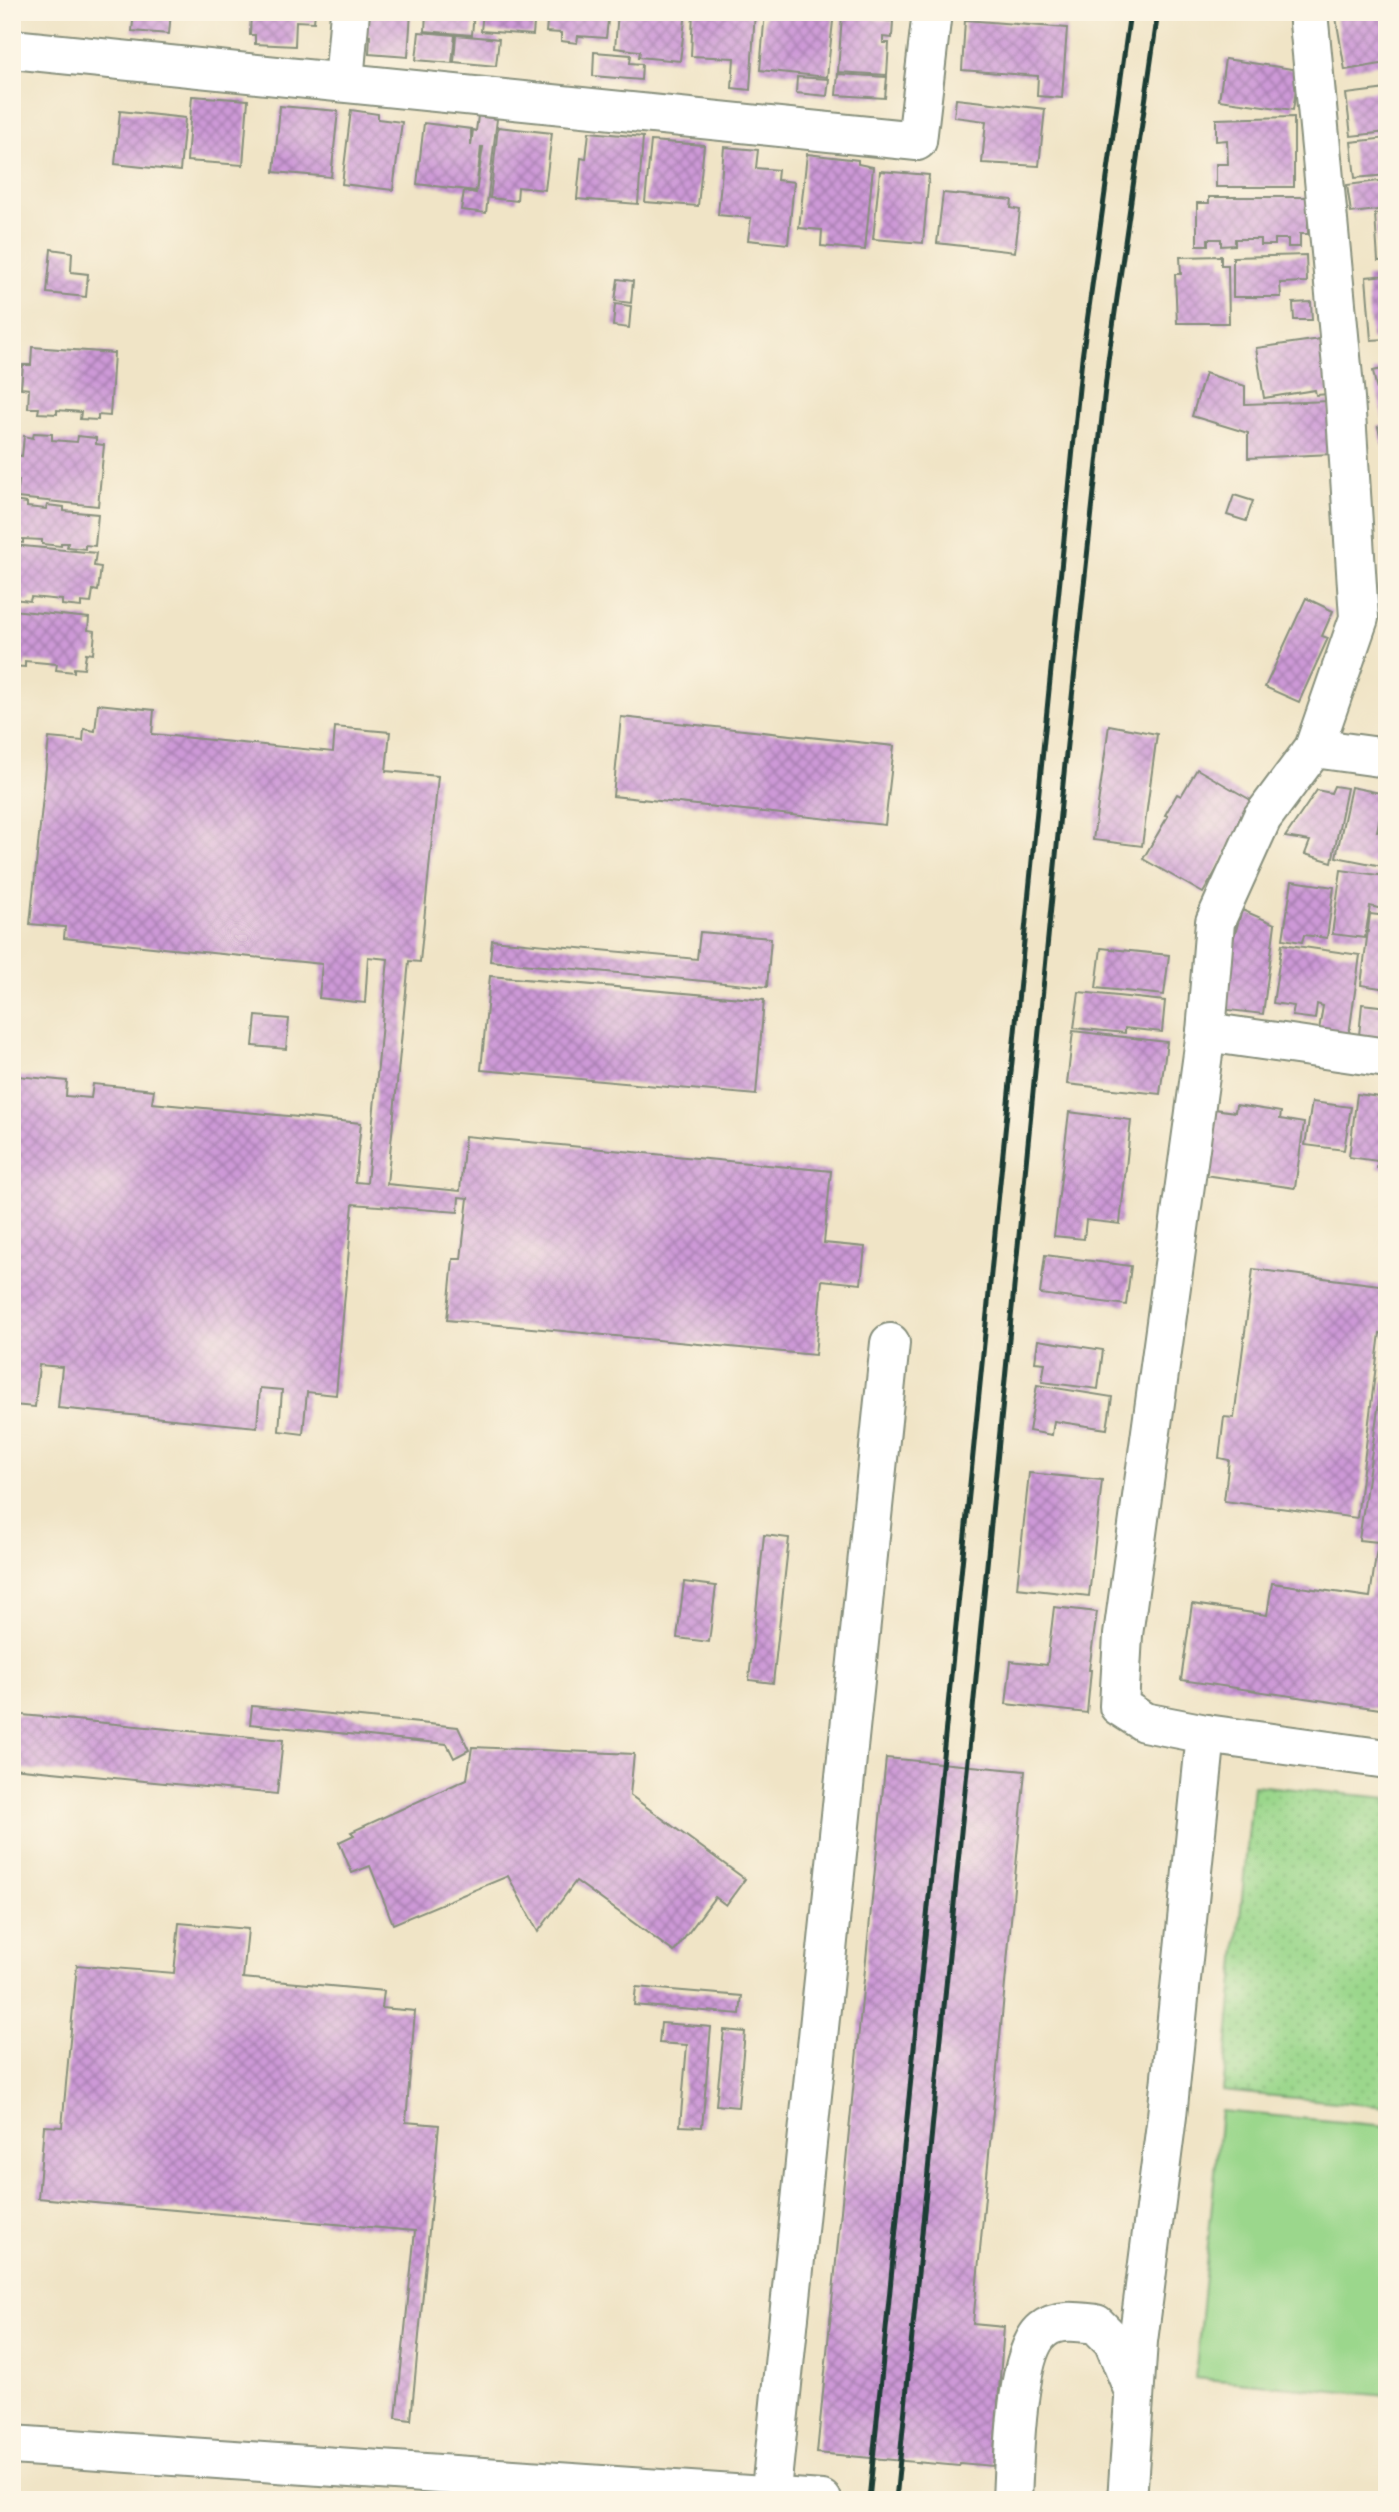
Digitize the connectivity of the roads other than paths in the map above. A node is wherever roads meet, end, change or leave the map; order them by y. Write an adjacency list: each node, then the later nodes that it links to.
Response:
1 (350, 12): 5 (street)
2 (932, 12): 5 (street)
3 (1308, 12): 6 (street)
4 (12, 49): 5 (street)
5 (344, 82)
6 (1314, 748): 7 (street); 8 (street)
7 (1387, 758)
8 (1206, 1032): 9 (street); 11 (street)
9 (1387, 1058)
10 (890, 1343): 15 (street)
11 (1206, 1734): 12 (street); 13 (street)
12 (1387, 1759)
13 (1135, 2392): 17 (street); 18 (street)
14 (12, 2445): 15 (street)
15 (770, 2497): 16 (street)
16 (822, 2500)
17 (1012, 2500)
18 (1127, 2500)

